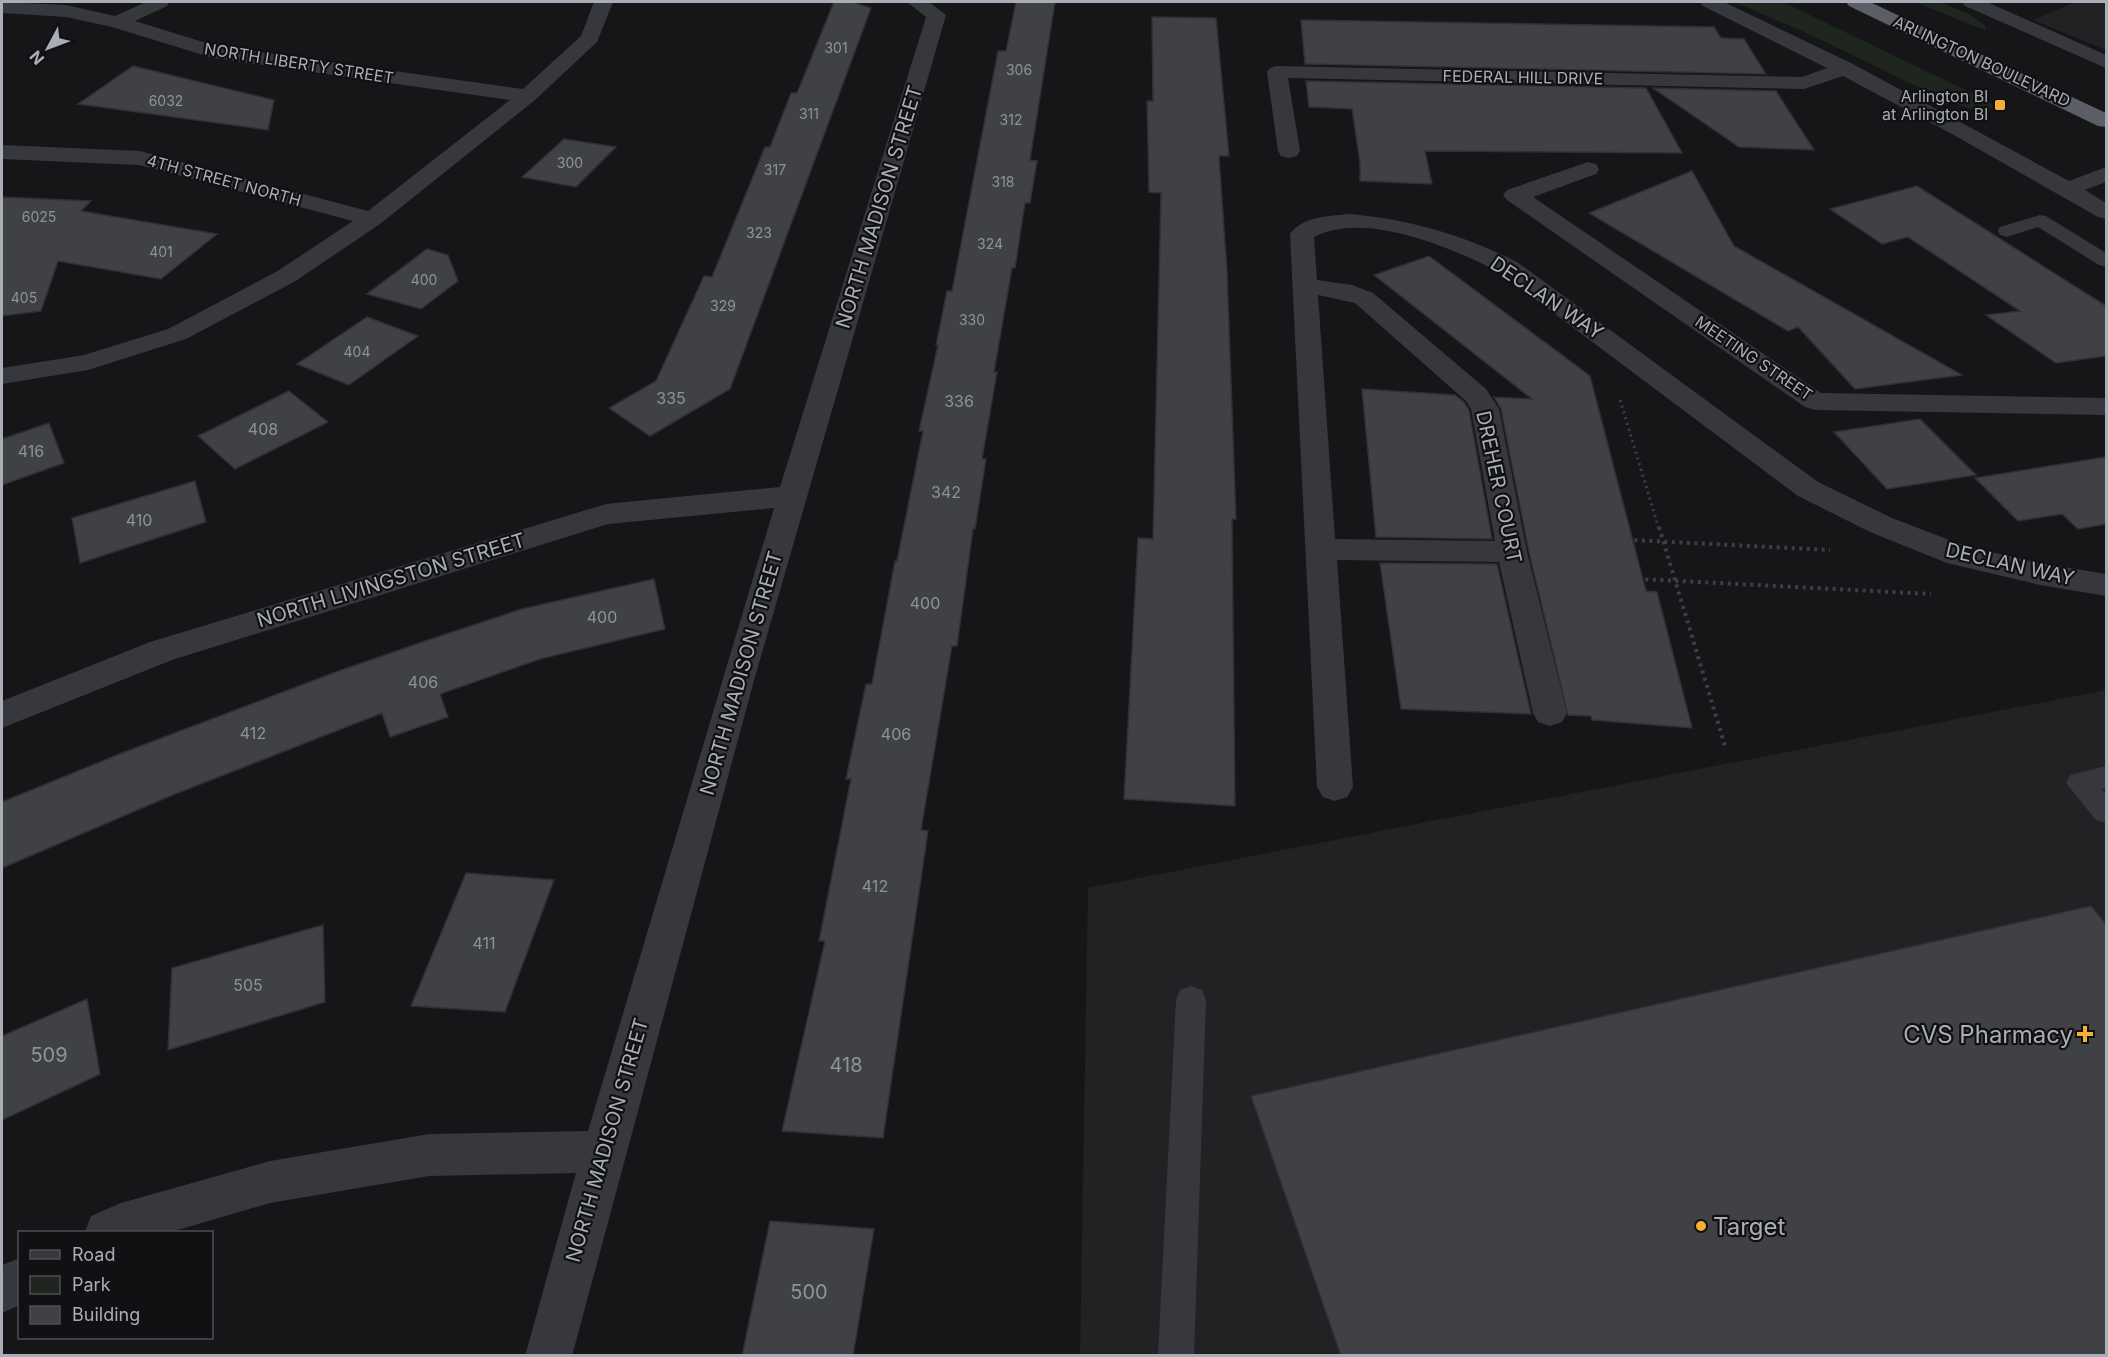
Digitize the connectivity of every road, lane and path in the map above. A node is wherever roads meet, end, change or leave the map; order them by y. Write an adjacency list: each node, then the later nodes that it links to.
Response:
1 (160, 2): 8 (street)
2 (603, 2): 11 (street)
3 (917, 2): 26 (street, NORTH MADISON STREET)
4 (1710, 2): 10 (street)
5 (1856, 2): 12 (highway, ARLINGTON BOULEVARD)
6 (1974, 2): 9 (street)
7 (2, 7): 8 (street, NORTH LIBERTY STREET)
8 (117, 22): 11 (street, NORTH LIBERTY STREET)
9 (2106, 62)
10 (1846, 68): 14 (street, FEDERAL HILL DRIVE); 17 (street)
11 (528, 96): 19 (street)
12 (2106, 122)
13 (2, 152): 19 (street, 4TH STREET NORTH)
14 (1289, 152)
15 (1588, 169): 25 (street, MEETING STREET)
16 (2106, 174): 17 (street)
17 (2068, 189): 18 (street)
18 (2106, 212)
19 (372, 219): 23 (street)
20 (2007, 231): 21 (lane)
21 (2106, 261)
22 (1305, 286): 28 (street, DECLAN WAY); 30 (street, DREHER COURT); 32 (street, DECLAN WAY)
23 (2, 376)
24 (1619, 396): 27 (path)
25 (2106, 407)
26 (793, 496): 35 (street, NORTH LIVINGSTON STREET); 41 (street, NORTH MADISON STREET)
27 (1663, 541): 29 (path); 30 (path); 31 (path)
28 (1321, 549): 30 (street); 38 (street, DECLAN WAY)
29 (1830, 550)
30 (1513, 553): 31 (path); 34 (street, DREHER COURT)
31 (1675, 580): 33 (path); 36 (path)
32 (2106, 585)
33 (1930, 594)
34 (1550, 713)
35 (2, 716)
36 (1725, 746)
37 (2106, 777): 39 (lane)
38 (1335, 787)
39 (2106, 812)
40 (1191, 1000): 46 (lane)
41 (603, 1152): 42 (street); 45 (street, NORTH MADISON STREET)
42 (111, 1231)
43 (18, 1281): 44 (street)
44 (2, 1290)
45 (548, 1356)
46 (1176, 1356)

